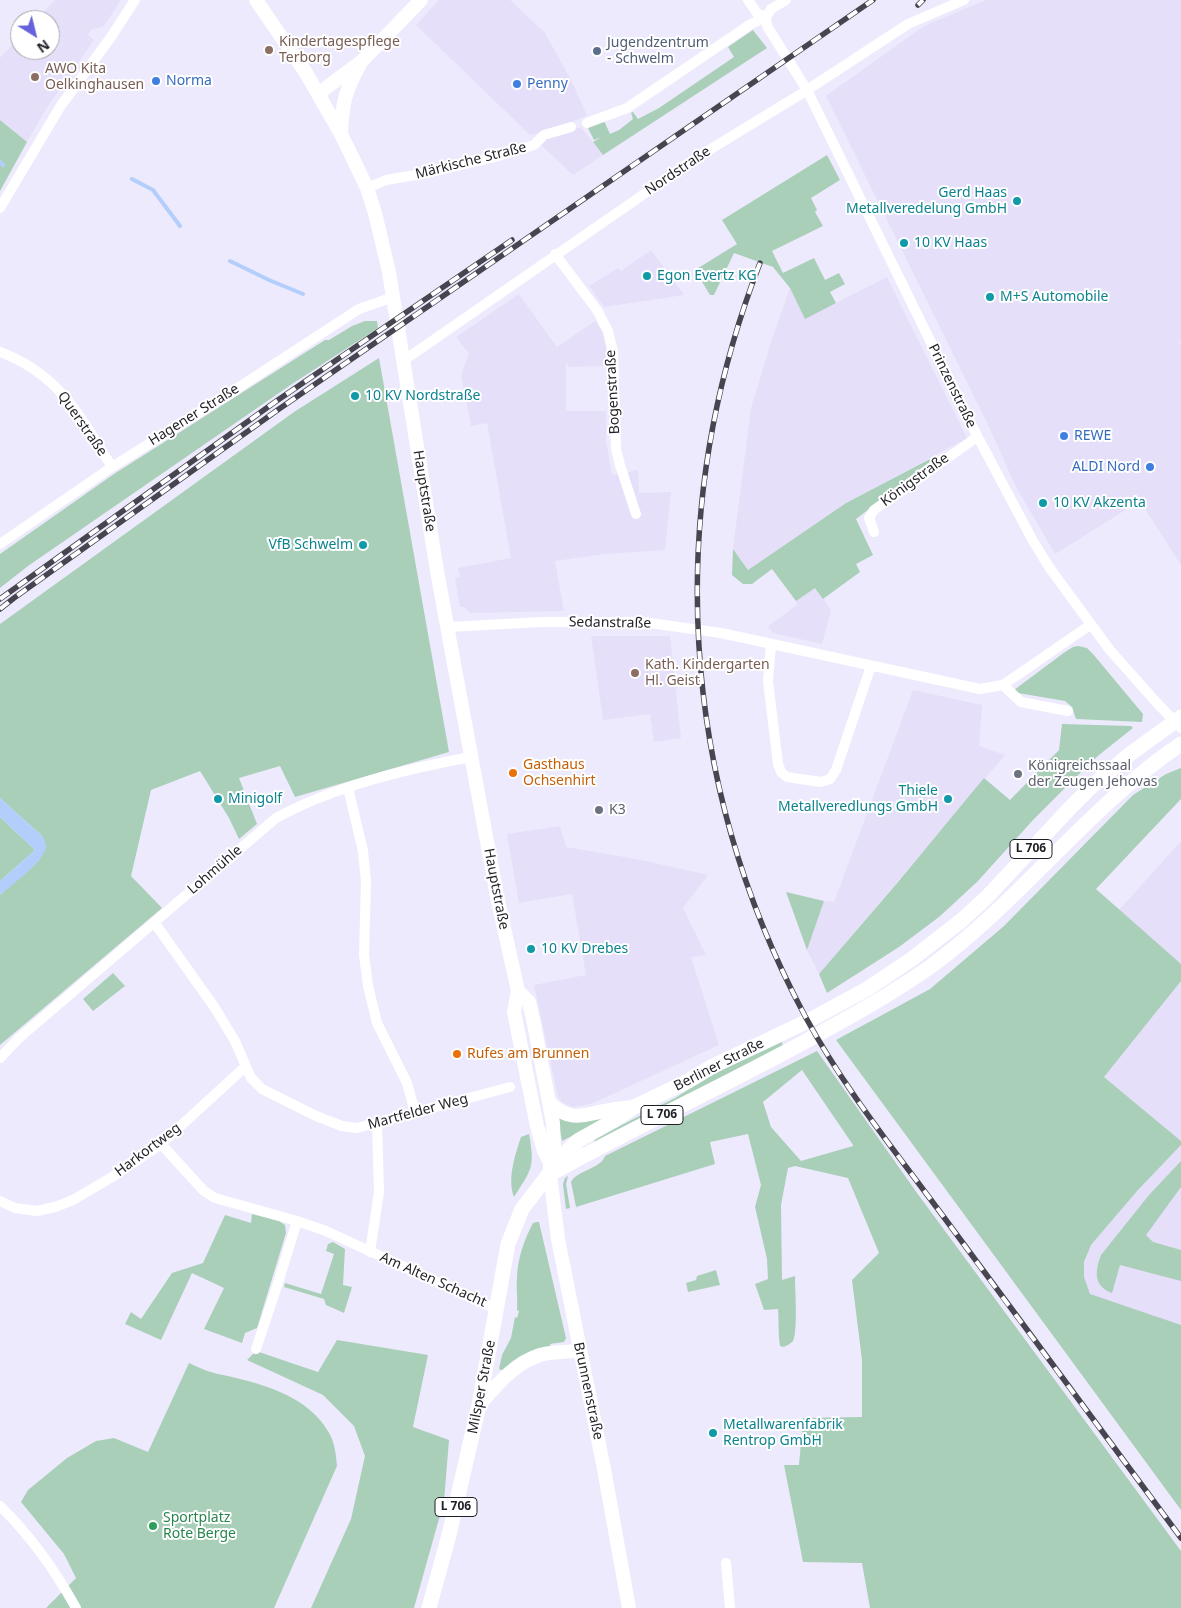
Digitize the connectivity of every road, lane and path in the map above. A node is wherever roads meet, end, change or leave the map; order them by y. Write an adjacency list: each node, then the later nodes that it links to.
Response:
1 (135, 0): 15 (street)
2 (256, 0): 10 (main road, Hauptstraße)
3 (421, 0): 8 (main road)
4 (748, 0): 7 (street)
5 (786, 0): 7 (street)
6 (964, 0): 9 (street, Nordstraße)
7 (766, 17): 9 (street, Prinzenstraße); 11 (street)
8 (362, 61): 10 (main road); 13 (main road)
9 (807, 90): 16 (street, Nordstraße); 20 (street, Prinzenstraße)
10 (318, 94): 13 (main road, Hauptstraße)
11 (587, 123)
12 (571, 127): 14 (street, Märkische Straße)
13 (341, 134): 14 (main road, Hauptstraße)
14 (367, 188): 17 (main road, Hauptstraße)
15 (0, 208)
16 (555, 254): 19 (street, Nordstraße); 22 (street, Bogenstraße)
17 (393, 297): 19 (main road, Hauptstraße); 21 (street, Hagener Straße)
18 (0, 352): 21 (street, Querstraße)
19 (403, 357): 26 (main road, Hauptstraße)
20 (977, 437): 23 (street, Königstraße); 25 (street, Prinzenstraße)
21 (112, 467): 24 (street, Hagener Straße)
22 (636, 514)
23 (874, 532)
24 (0, 544)
25 (1090, 624): 29 (street); 31 (street, Prinzenstraße)
26 (447, 627): 27 (street, Sedanstraße); 33 (main road, Hauptstraße)
27 (771, 644): 28 (street, Sedanstraße); 28 (street)
28 (871, 666): 29 (street, Sedanstraße)
29 (1003, 685): 30 (street)
30 (1068, 711)
31 (1179, 722): 41 (main road, Berliner Straße / L 706)
32 (1181, 744): 45 (main road, Berliner Straße / L 706)
33 (471, 757): 34 (street, Lohmühle); 36 (main road, Hauptstraße)
34 (348, 788): 35 (street, Lohmühle); 42 (street)
35 (154, 922): 37 (street, Lohmühle); 38 (street, Martfelder Weg)
36 (518, 991): 40 (main road, Hauptstraße); 45 (main road, Hauptstraße)
37 (0, 1058)
38 (246, 1067): 43 (street, Martfelder Weg); 44 (street, Harkortweg)
39 (510, 1087): 42 (street, Martfelder Weg)
40 (550, 1102): 41 (main road, L 706); 45 (main road, Hauptstraße)
41 (634, 1107): 45 (main road, Berliner Straße / L 706)
42 (416, 1112): 43 (street, Martfelder Weg)
43 (377, 1124): 48 (street, Am Alten Schacht)
44 (161, 1144): 46 (street, Harkortweg); 47 (street, Am Alten Schacht)
45 (550, 1168): 49 (main road, Milsper Straße / L 706); 51 (main road, Brunnenstraße)
46 (0, 1201)
47 (297, 1220): 48 (street, Am Alten Schacht); 50 (street)
48 (370, 1252): 49 (street, Am Alten Schacht)
49 (496, 1308): 52 (main road, Milsper Straße / L 706)
50 (256, 1349)
51 (580, 1350): 52 (main road, L 706); 57 (main road, Brunnenstraße)
52 (479, 1405): 56 (main road, Milsper Straße / L 706)
53 (0, 1506): 55 (street)
54 (726, 1563): 58 (street)
55 (76, 1608)
56 (429, 1608)
57 (630, 1608)
58 (730, 1608)

